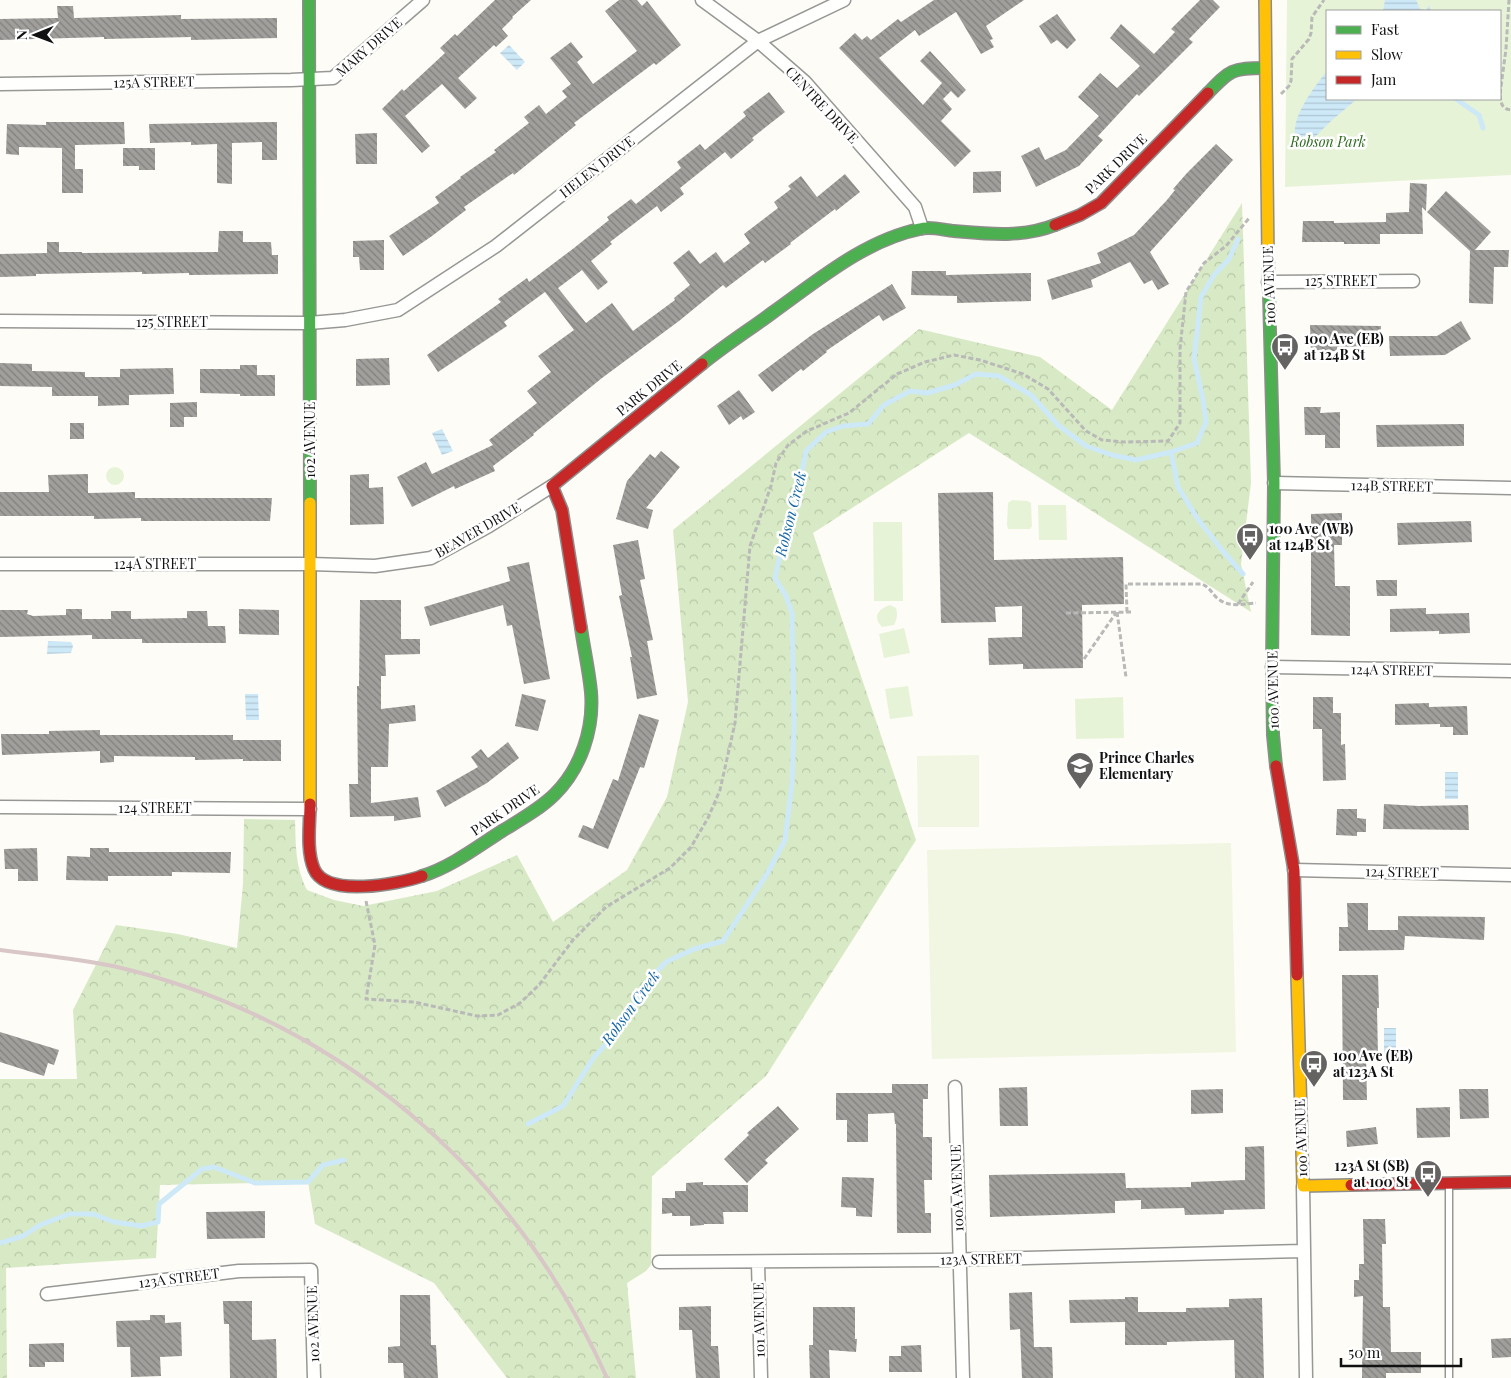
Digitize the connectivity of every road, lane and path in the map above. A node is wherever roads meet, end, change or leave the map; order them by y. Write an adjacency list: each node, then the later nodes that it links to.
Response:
1 (309, 0): 10 (street, 102 AVENUE)
2 (423, 0): 10 (street, MARY DRIVE)
3 (702, 0): 8 (street, CENTRE DRIVE)
4 (844, 0): 8 (street, HELEN DRIVE)
5 (1265, 0): 9 (street, 100 AVENUE)
6 (1324, 0): 13 (path)
7 (1509, 0): 12 (path)
8 (758, 41): 17 (street, CENTRE DRIVE); 20 (street, HELEN DRIVE)
9 (1265, 68): 17 (street, PARK DRIVE); 19 (street, 100 AVENUE)
10 (309, 80): 11 (street, 125A STREET); 22 (street, 102 AVENUE)
11 (0, 84)
12 (1501, 87)
13 (1277, 96)
14 (1501, 100): 15 (path)
15 (1511, 110)
16 (1250, 217): 44 (path)
17 (922, 228): 24 (street, PARK DRIVE)
18 (1413, 281): 19 (street, 125 STREET)
19 (1268, 282): 23 (street, 100 AVENUE)
20 (345, 320): 22 (street, 125 STREET)
21 (0, 321): 22 (street, 125 STREET)
22 (309, 323): 27 (street, 102 AVENUE)
23 (1274, 483): 25 (street, 124B STREET); 36 (street, 100 AVENUE)
24 (552, 486): 27 (street, BEAVER DRIVE); 43 (street, PARK DRIVE)
25 (1511, 488)
26 (0, 564): 27 (street, 124A STREET)
27 (310, 564): 40 (street, 102 AVENUE)
28 (1253, 582): 30 (path)
29 (1256, 603): 30 (path)
30 (1238, 604): 32 (path)
31 (1117, 612): 32 (path); 34 (path); 35 (path); 38 (path)
32 (1126, 612): 33 (path)
33 (1133, 612)
34 (1066, 613)
35 (1084, 659)
36 (1272, 668): 37 (street, 124A STREET); 41 (street, 100 AVENUE)
37 (1511, 671)
38 (1126, 677)
39 (0, 807): 40 (street, 124 STREET)
40 (310, 809): 43 (street, 102 AVENUE)
41 (1294, 870): 42 (street, 124 STREET); 48 (street, 100 AVENUE)
42 (1511, 875)
43 (319, 878)
44 (365, 893)
45 (955, 1087): 50 (street, 100A AVENUE)
46 (1511, 1182): 47 (street)
47 (1449, 1183): 48 (street); 59 (lane)
48 (1303, 1186): 49 (street, 100 AVENUE)
49 (1303, 1251): 50 (street, 123A STREET); 58 (street, 100 AVENUE)
50 (960, 1260): 52 (street, 123A STREET); 57 (street, 100A AVENUE)
51 (659, 1262): 52 (street, 123A STREET)
52 (758, 1262): 56 (street, 101 AVENUE)
53 (311, 1270): 54 (street, 123A STREET); 55 (street, 102 AVENUE)
54 (46, 1294)
55 (314, 1378)
56 (761, 1378)
57 (964, 1378)
58 (1306, 1378)
59 (1450, 1378)

